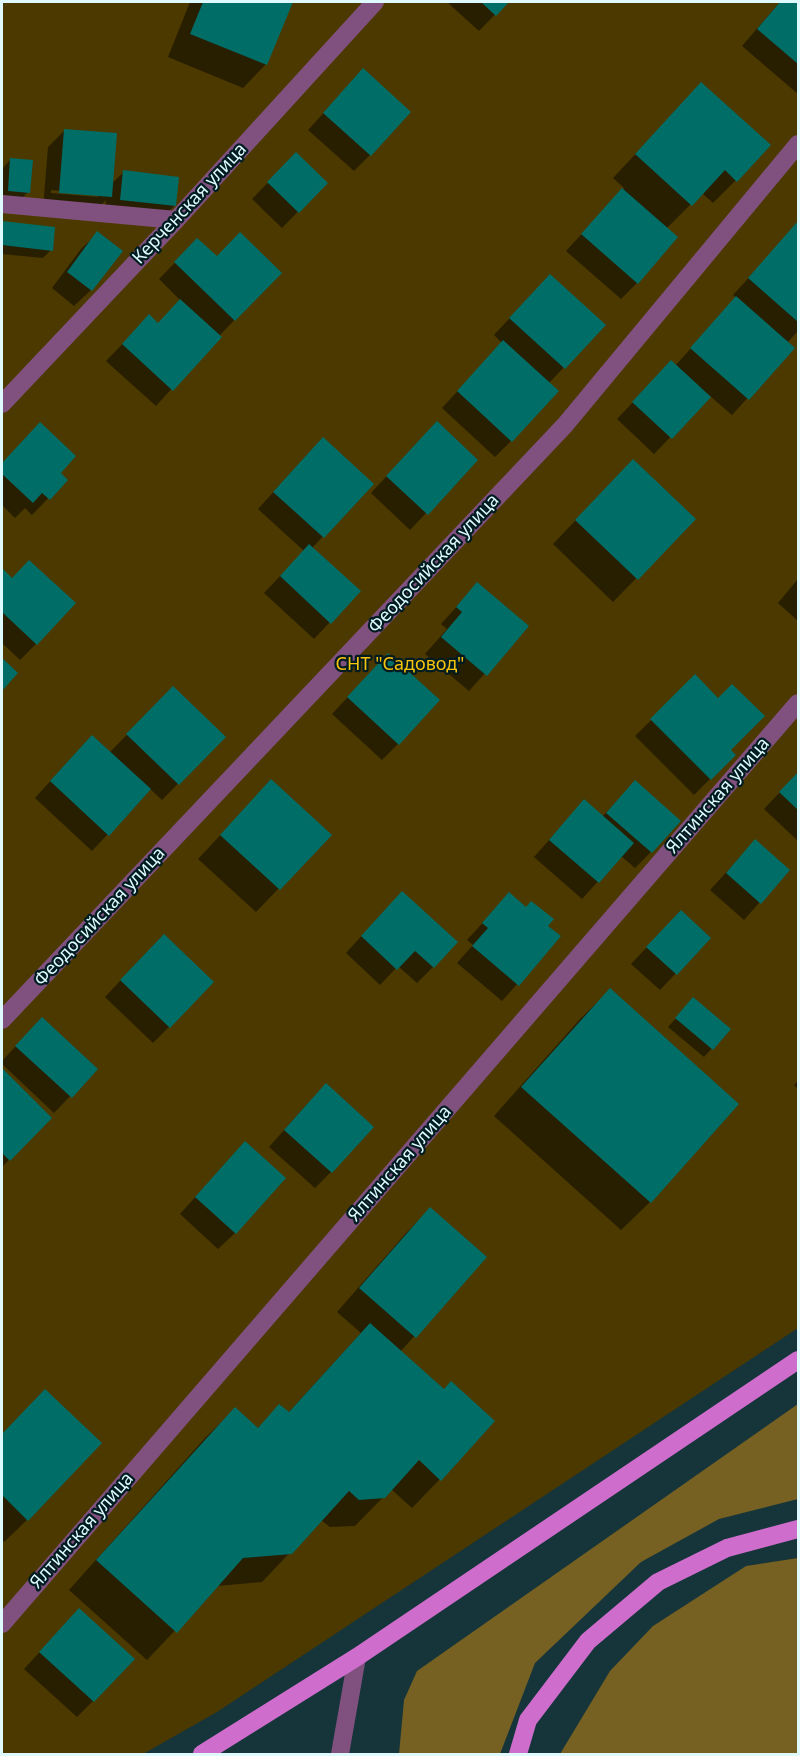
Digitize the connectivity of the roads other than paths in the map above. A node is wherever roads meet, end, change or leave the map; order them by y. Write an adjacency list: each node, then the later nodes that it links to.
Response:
1 (375, 2): 4 (street, Керченская улица)
2 (798, 144): 7 (street, Феодосийская улица)
3 (2, 204): 4 (street)
4 (176, 220): 5 (street, Керченская улица)
5 (2, 404)
6 (798, 704): 10 (street, Ялтинская улица)
7 (2, 1020)
8 (798, 1360): 11 (main road)
9 (798, 1529): 14 (main road)
10 (2, 1624)
11 (357, 1657): 12 (main road); 13 (street)
12 (202, 1755)
13 (340, 1755)
14 (518, 1755)

